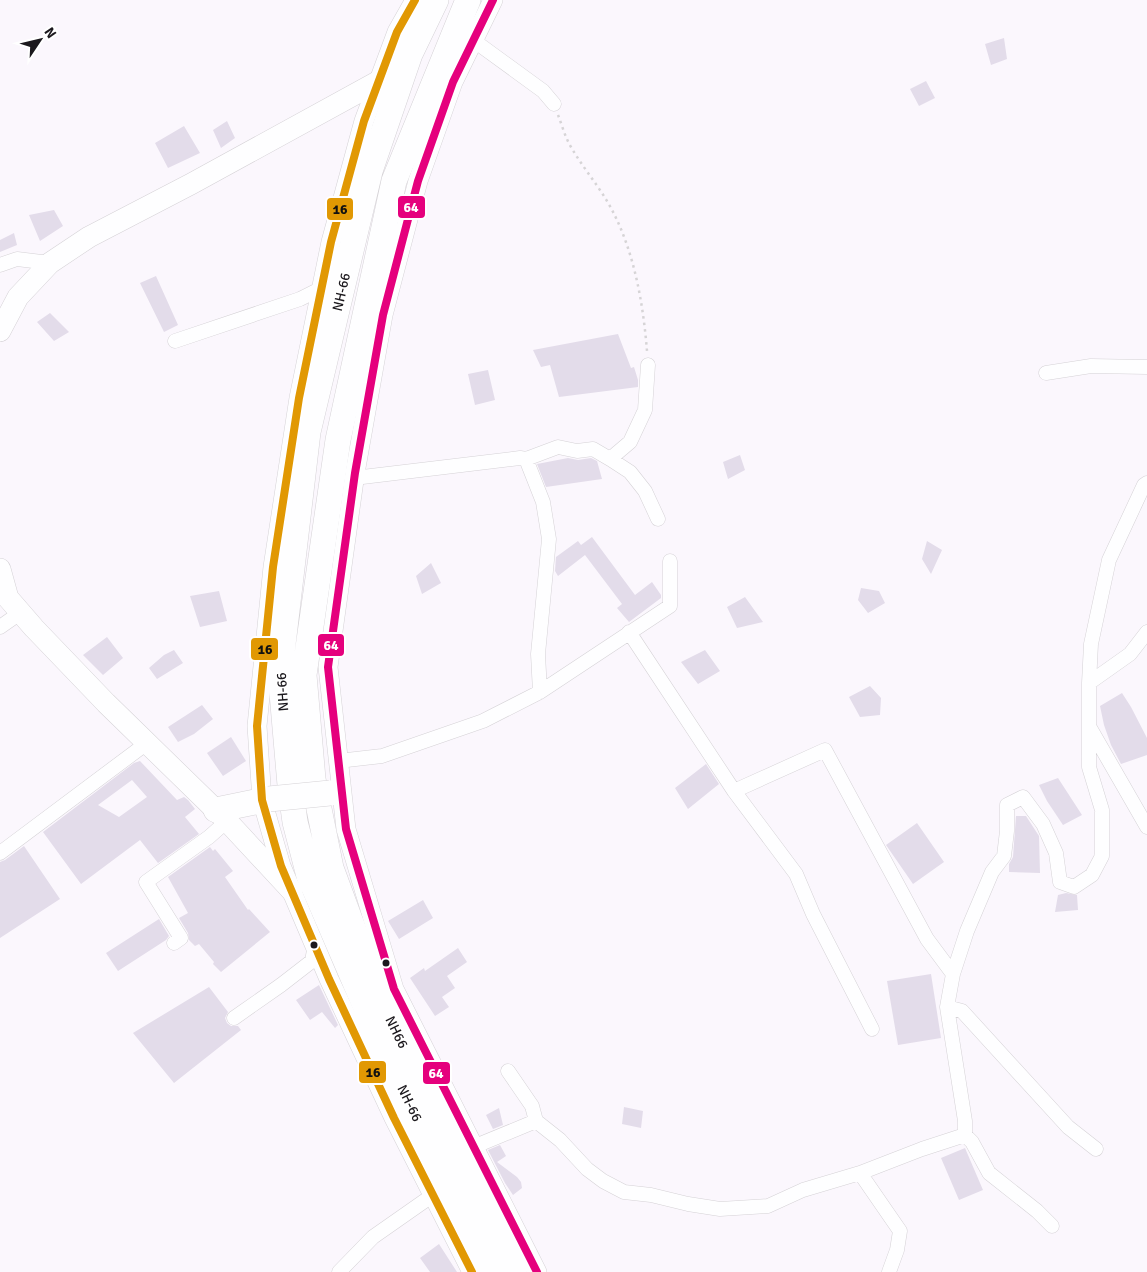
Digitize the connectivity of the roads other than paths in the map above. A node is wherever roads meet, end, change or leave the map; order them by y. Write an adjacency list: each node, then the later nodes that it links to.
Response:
1 (415, 0): 6 (street)
2 (436, 0): 55 (highway, NH-66)
3 (468, 0): 32 (highway, NH66)
4 (493, 0): 5 (street, NH66)
5 (473, 40): 7 (street); 18 (street, NH66)
6 (379, 81): 8 (main road); 10 (street)
7 (554, 104)
8 (50, 263): 9 (street); 11 (main road)
9 (0, 265)
10 (322, 288): 12 (street); 34 (street)
11 (0, 331)
12 (175, 341)
13 (648, 365): 17 (street)
14 (1147, 367): 15 (street)
15 (1046, 373)
16 (526, 459): 17 (street); 18 (street); 28 (street)
17 (610, 459): 20 (street)
18 (354, 478): 31 (street, NH66)
19 (1147, 483): 27 (street)
20 (658, 519)
21 (670, 561): 25 (street)
22 (0, 569): 23 (main road)
23 (9, 603): 24 (street); 30 (main road)
24 (0, 627)
25 (629, 632): 28 (street); 33 (street)
26 (1147, 632): 27 (street)
27 (1089, 683): 29 (street)
28 (540, 692): 31 (street)
29 (1088, 726): 36 (street); 41 (street)
30 (147, 743): 35 (main road); 37 (street)
31 (338, 760): 32 (street, NH66)
32 (328, 788): 34 (highway, bridge); 48 (street, NH66); 56 (highway, NH66 / NH66)
33 (734, 791): 41 (street); 44 (street)
34 (266, 800): 35 (highway); 38 (street)
35 (221, 816): 38 (main road); 39 (street)
36 (1147, 827)
37 (0, 853)
38 (292, 891): 40 (street)
39 (174, 943)
40 (315, 945): 43 (street); 51 (street)
41 (954, 974): 42 (street)
42 (947, 1007): 47 (street); 49 (street)
43 (234, 1018)
44 (872, 1030)
45 (508, 1071): 46 (street)
46 (536, 1121): 48 (street); 50 (street)
47 (966, 1135): 50 (street); 52 (street)
48 (472, 1147): 57 (street, NH66)
49 (1096, 1149)
50 (860, 1173): 58 (street)
51 (433, 1195): 53 (street); 54 (street)
52 (1052, 1226)
53 (339, 1272)
54 (472, 1272)
55 (491, 1272)
56 (514, 1272)
57 (537, 1272)
58 (890, 1272)

